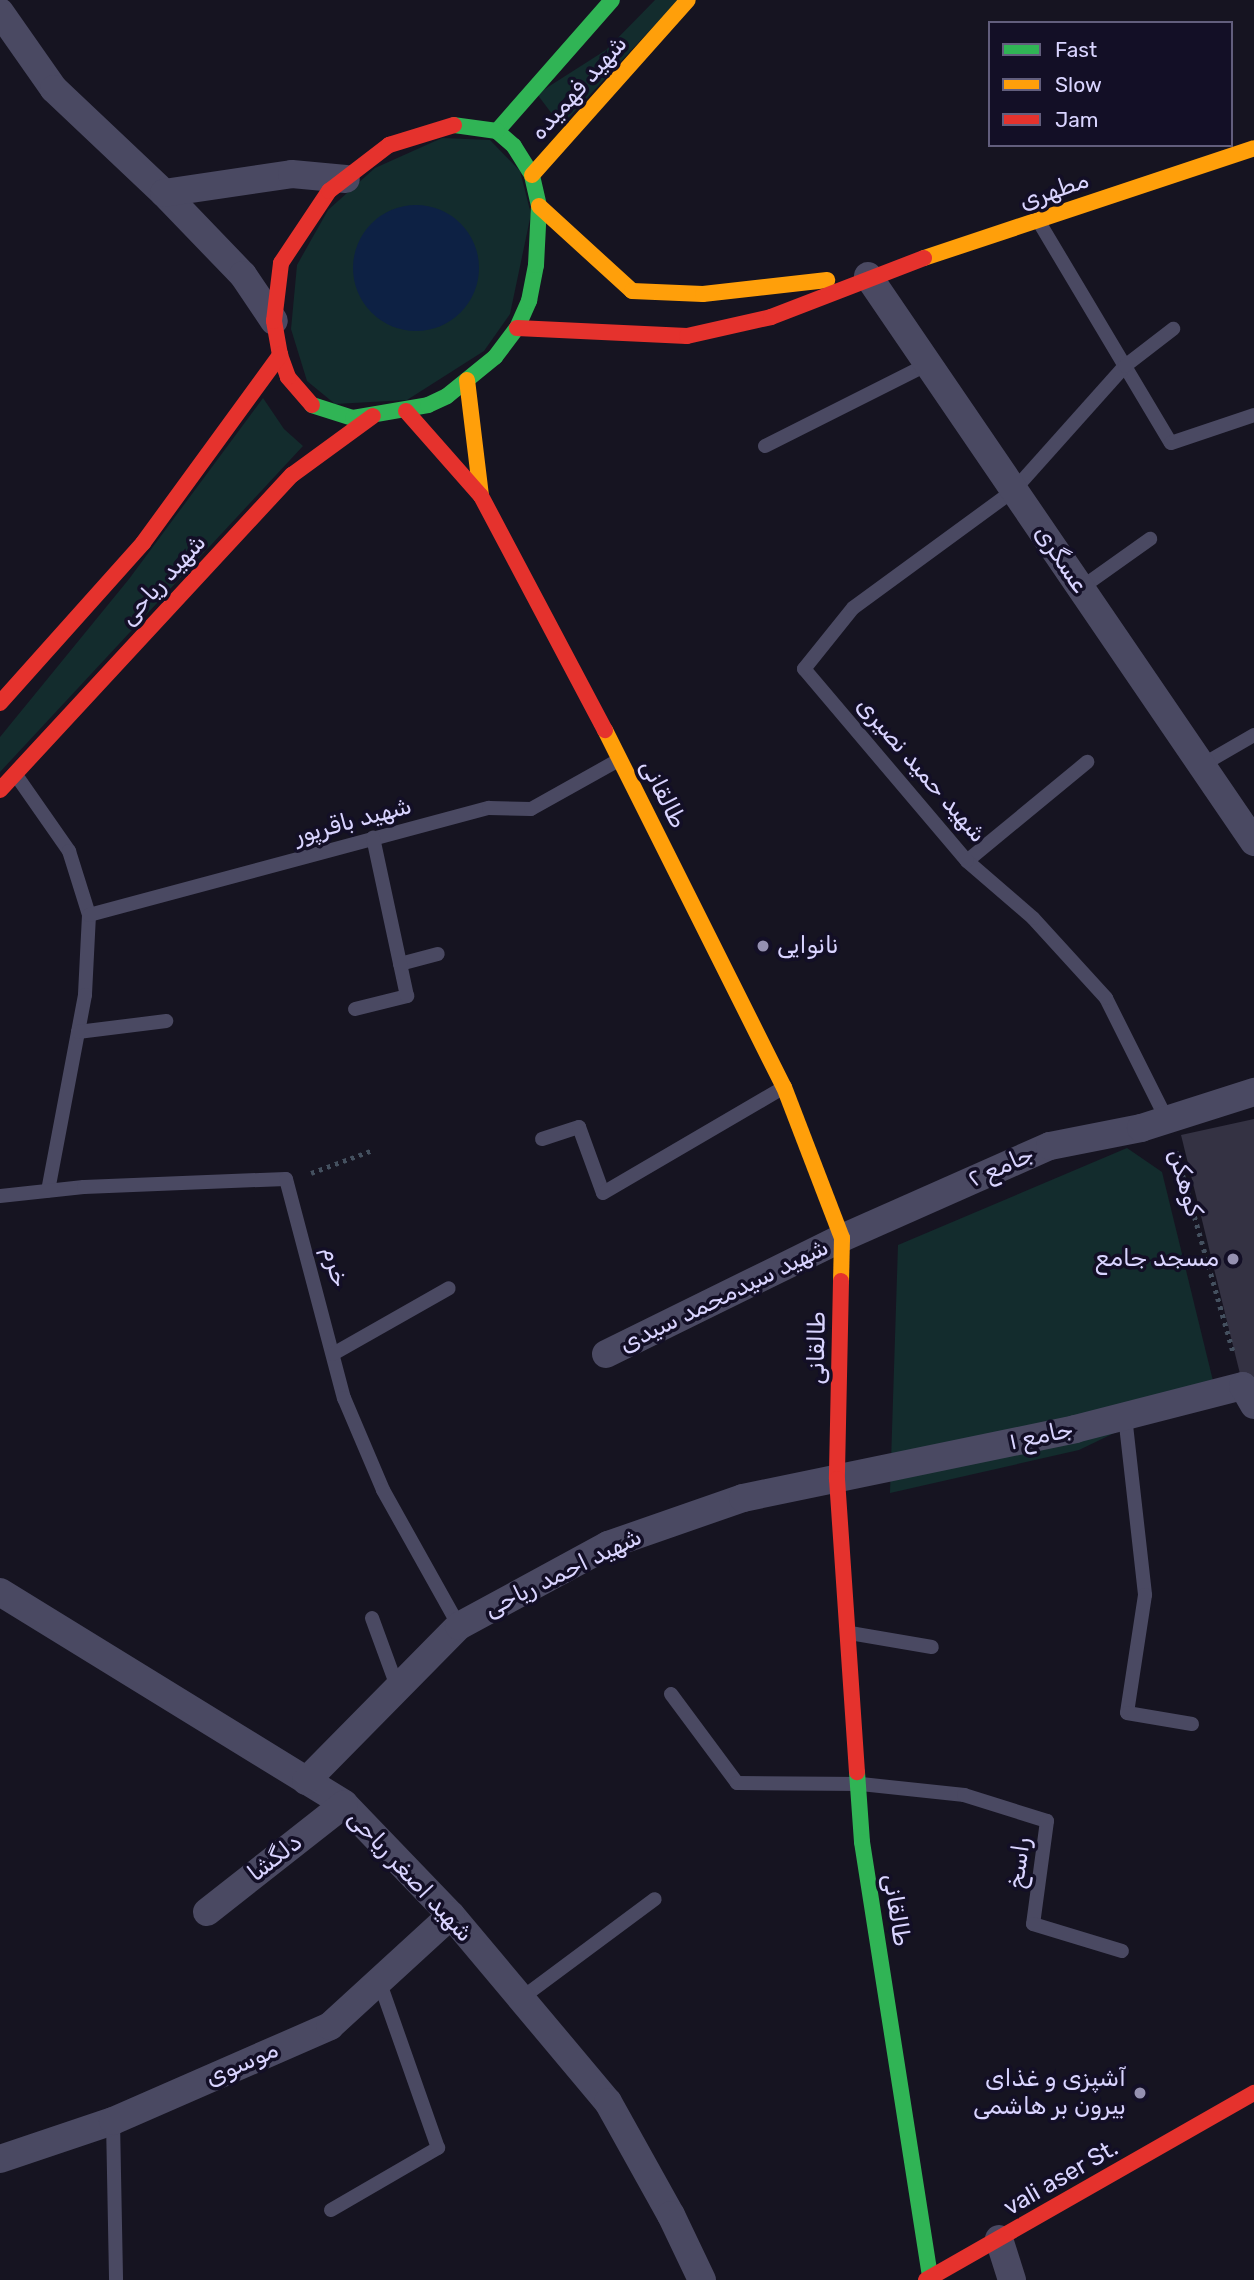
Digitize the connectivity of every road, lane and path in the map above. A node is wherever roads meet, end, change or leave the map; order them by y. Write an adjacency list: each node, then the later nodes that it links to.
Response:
1 (612, 0): 4 (street, شهید فهمیده)
2 (688, 0): 6 (street, شهید فهمیده)
3 (0, 12): 8 (street)
4 (498, 131): 6 (street); 7 (street)
5 (1254, 148): 10 (street, مطهری)
6 (532, 175): 9 (street)
7 (346, 179): 8 (street); 12 (street)
8 (164, 193): 12 (street)
9 (539, 206): 11 (street); 13 (street)
10 (1038, 220): 11 (street, مطهری); 17 (lane)
11 (868, 276): 13 (street); 16 (street, عسگری)
12 (274, 321): 15 (street)
13 (517, 328): 18 (street)
14 (1173, 328): 17 (lane)
15 (280, 355): 21 (street); 27 (street, شهید ریاحی)
16 (928, 365): 22 (lane); 23 (street, عسگری)
17 (1125, 366): 20 (lane); 23 (lane)
18 (467, 380): 19 (street); 24 (street)
19 (407, 411): 21 (street); 24 (street)
20 (1254, 415)
21 (373, 416): 32 (street, شهید ریاحی)
22 (765, 446)
23 (1014, 490): 26 (street, عسگری); 36 (lane, شهید حمید نصیری)
24 (481, 496): 29 (street, طالقانی)
25 (1150, 539): 26 (lane)
26 (1081, 588): 31 (street, عسگری)
27 (0, 703)
28 (1254, 735): 31 (lane)
29 (620, 759): 34 (lane, شهید باقرپور); 43 (street, طالقانی)
30 (1087, 762): 36 (lane)
31 (1202, 765): 35 (street, عسگری)
32 (15, 774): 33 (street, شهید ریاحی); 37 (lane)
33 (0, 790)
34 (373, 838): 37 (lane, شهید باقرپور); 39 (lane)
35 (1254, 842)
36 (967, 861): 45 (lane, شهید حمید نصیری)
37 (89, 915): 42 (lane)
38 (438, 954): 39 (lane)
39 (400, 964): 40 (lane)
40 (355, 1009)
41 (166, 1021): 42 (lane)
42 (78, 1032): 49 (lane)
43 (784, 1087): 46 (lane); 51 (street, طالقانی)
44 (1253, 1094): 45 (street, جامع ۲)
45 (1167, 1120): 51 (street, جامع ۲); 55 (path, کوهکن)
46 (542, 1139)
47 (373, 1150): 48 (path)
48 (286, 1179): 49 (lane); 53 (lane, خرم)
49 (48, 1191): 50 (lane)
50 (0, 1196)
51 (842, 1238): 54 (street, شهید سیدمحمد سیدی); 57 (street, طالقانی)
52 (449, 1288): 53 (lane)
53 (333, 1354): 60 (lane, خرم)
54 (606, 1354)
55 (1249, 1396): 56 (street, جامع ۱)
56 (1125, 1416): 57 (street, جامع ۱); 65 (lane)
57 (837, 1479): 60 (street, شهید احمد ریاحی); 61 (street, طالقانی)
58 (0, 1592): 66 (street, شهید اصغر ریاحی)
59 (372, 1618): 63 (lane)
60 (459, 1626): 63 (street, شهید احمد ریاحی)
61 (849, 1633): 62 (lane); 67 (street, طالقانی)
62 (932, 1647)
63 (398, 1691): 66 (street, شهید احمد ریاحی)
64 (671, 1693): 67 (lane)
65 (1192, 1724)
66 (306, 1780): 68 (street, شهید اصغر ریاحی)
67 (861, 1784): 72 (lane, راسخ); 80 (street, طالقانی)
68 (344, 1804): 70 (street, دلگشا); 71 (street, شهید اصغر ریاحی)
69 (655, 1899): 74 (lane)
70 (207, 1912)
71 (451, 1915): 73 (street, موسوی); 74 (street, شهید اصغر ریاحی)
72 (1122, 1951)
73 (380, 1983): 76 (street, موسوی); 78 (lane)
74 (519, 2000): 82 (street, شهید اصغر ریاحی)
75 (1254, 2094): 79 (street, vali aser St.)
76 (113, 2121): 77 (street, موسوی); 81 (lane)
77 (0, 2160)
78 (331, 2210)
79 (999, 2239): 80 (street, vali aser St.); 83 (street)
80 (928, 2279)
81 (116, 2280)
82 (702, 2280)
83 (1012, 2280)

